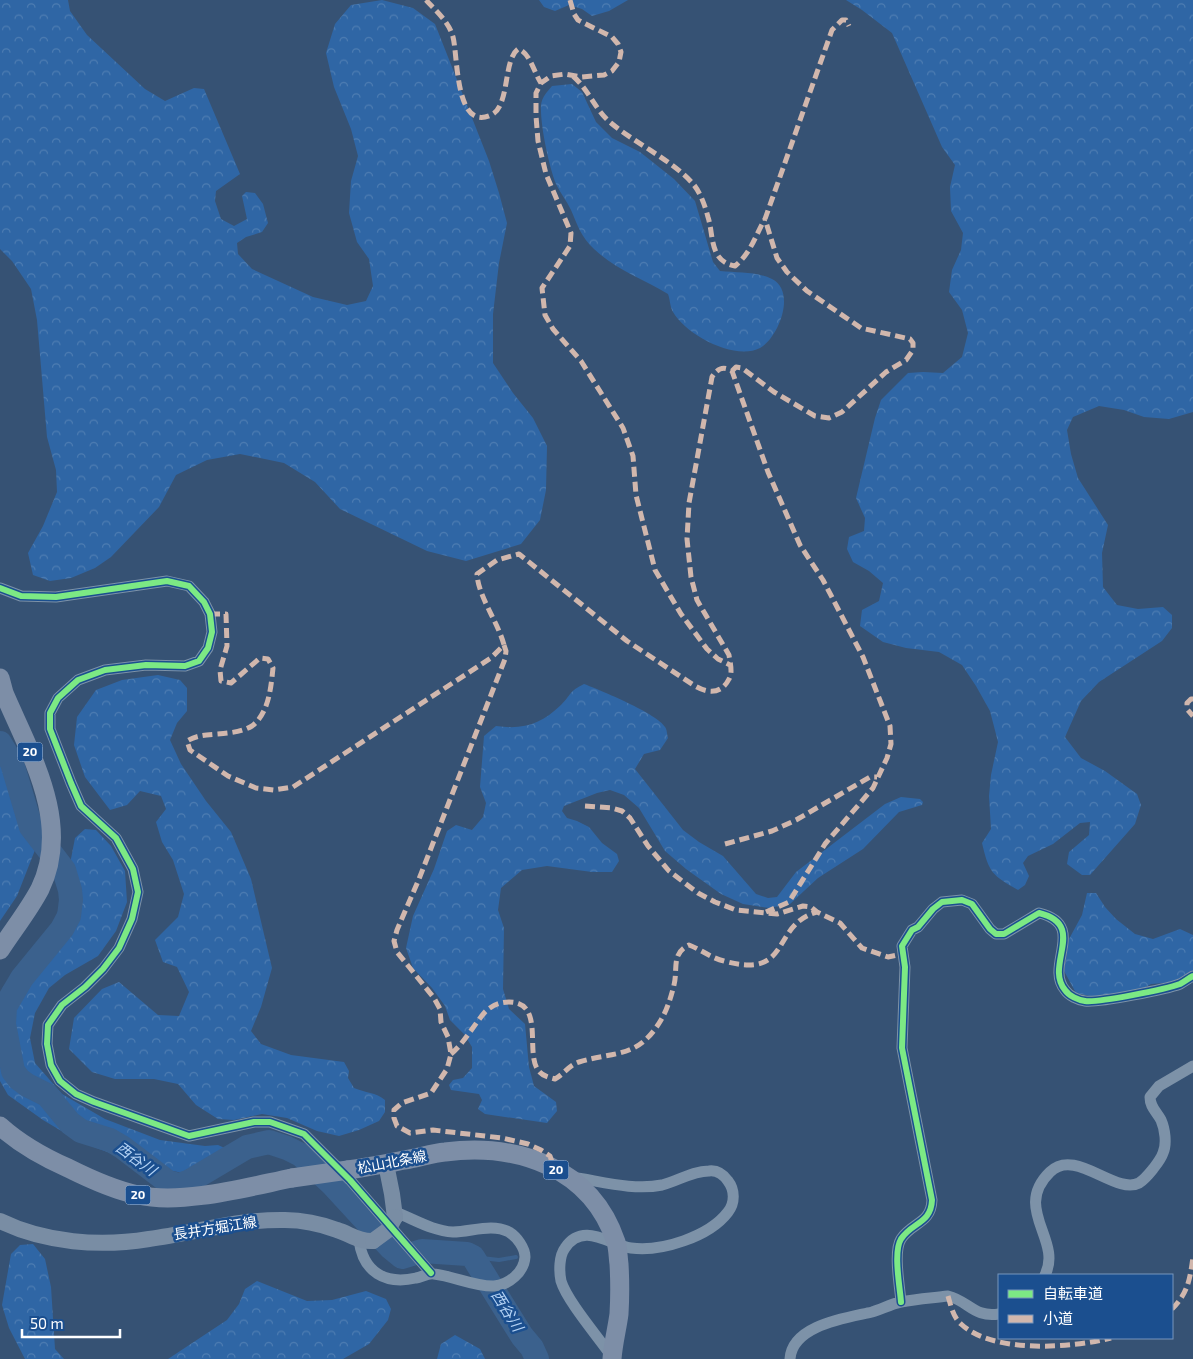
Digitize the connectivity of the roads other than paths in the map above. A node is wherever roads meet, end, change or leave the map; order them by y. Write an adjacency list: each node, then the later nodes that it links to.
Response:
1 (0, 588): 13 (street)
2 (0, 678): 3 (main road, 20)
3 (0, 950)
4 (1193, 976): 15 (street)
5 (1193, 1066): 14 (street)
6 (0, 1126): 7 (main road, 松山北条線 / 20, bridge)
7 (386, 1164): 8 (main road, 松山北条線 / 20); 9 (main road)
8 (570, 1177): 12 (main road, 松山北条線 / 20); 12 (street)
9 (395, 1215): 11 (main road, bridge); 13 (street)
10 (0, 1221): 11 (main road, 長井方堀江線)
11 (366, 1241): 13 (street)
12 (616, 1242): 17 (main road, 松山北条線 / 20); 17 (street)
13 (431, 1273)
14 (1046, 1274)
15 (901, 1302): 16 (street); 18 (street)
16 (998, 1314)
17 (612, 1358)
18 (790, 1359)

